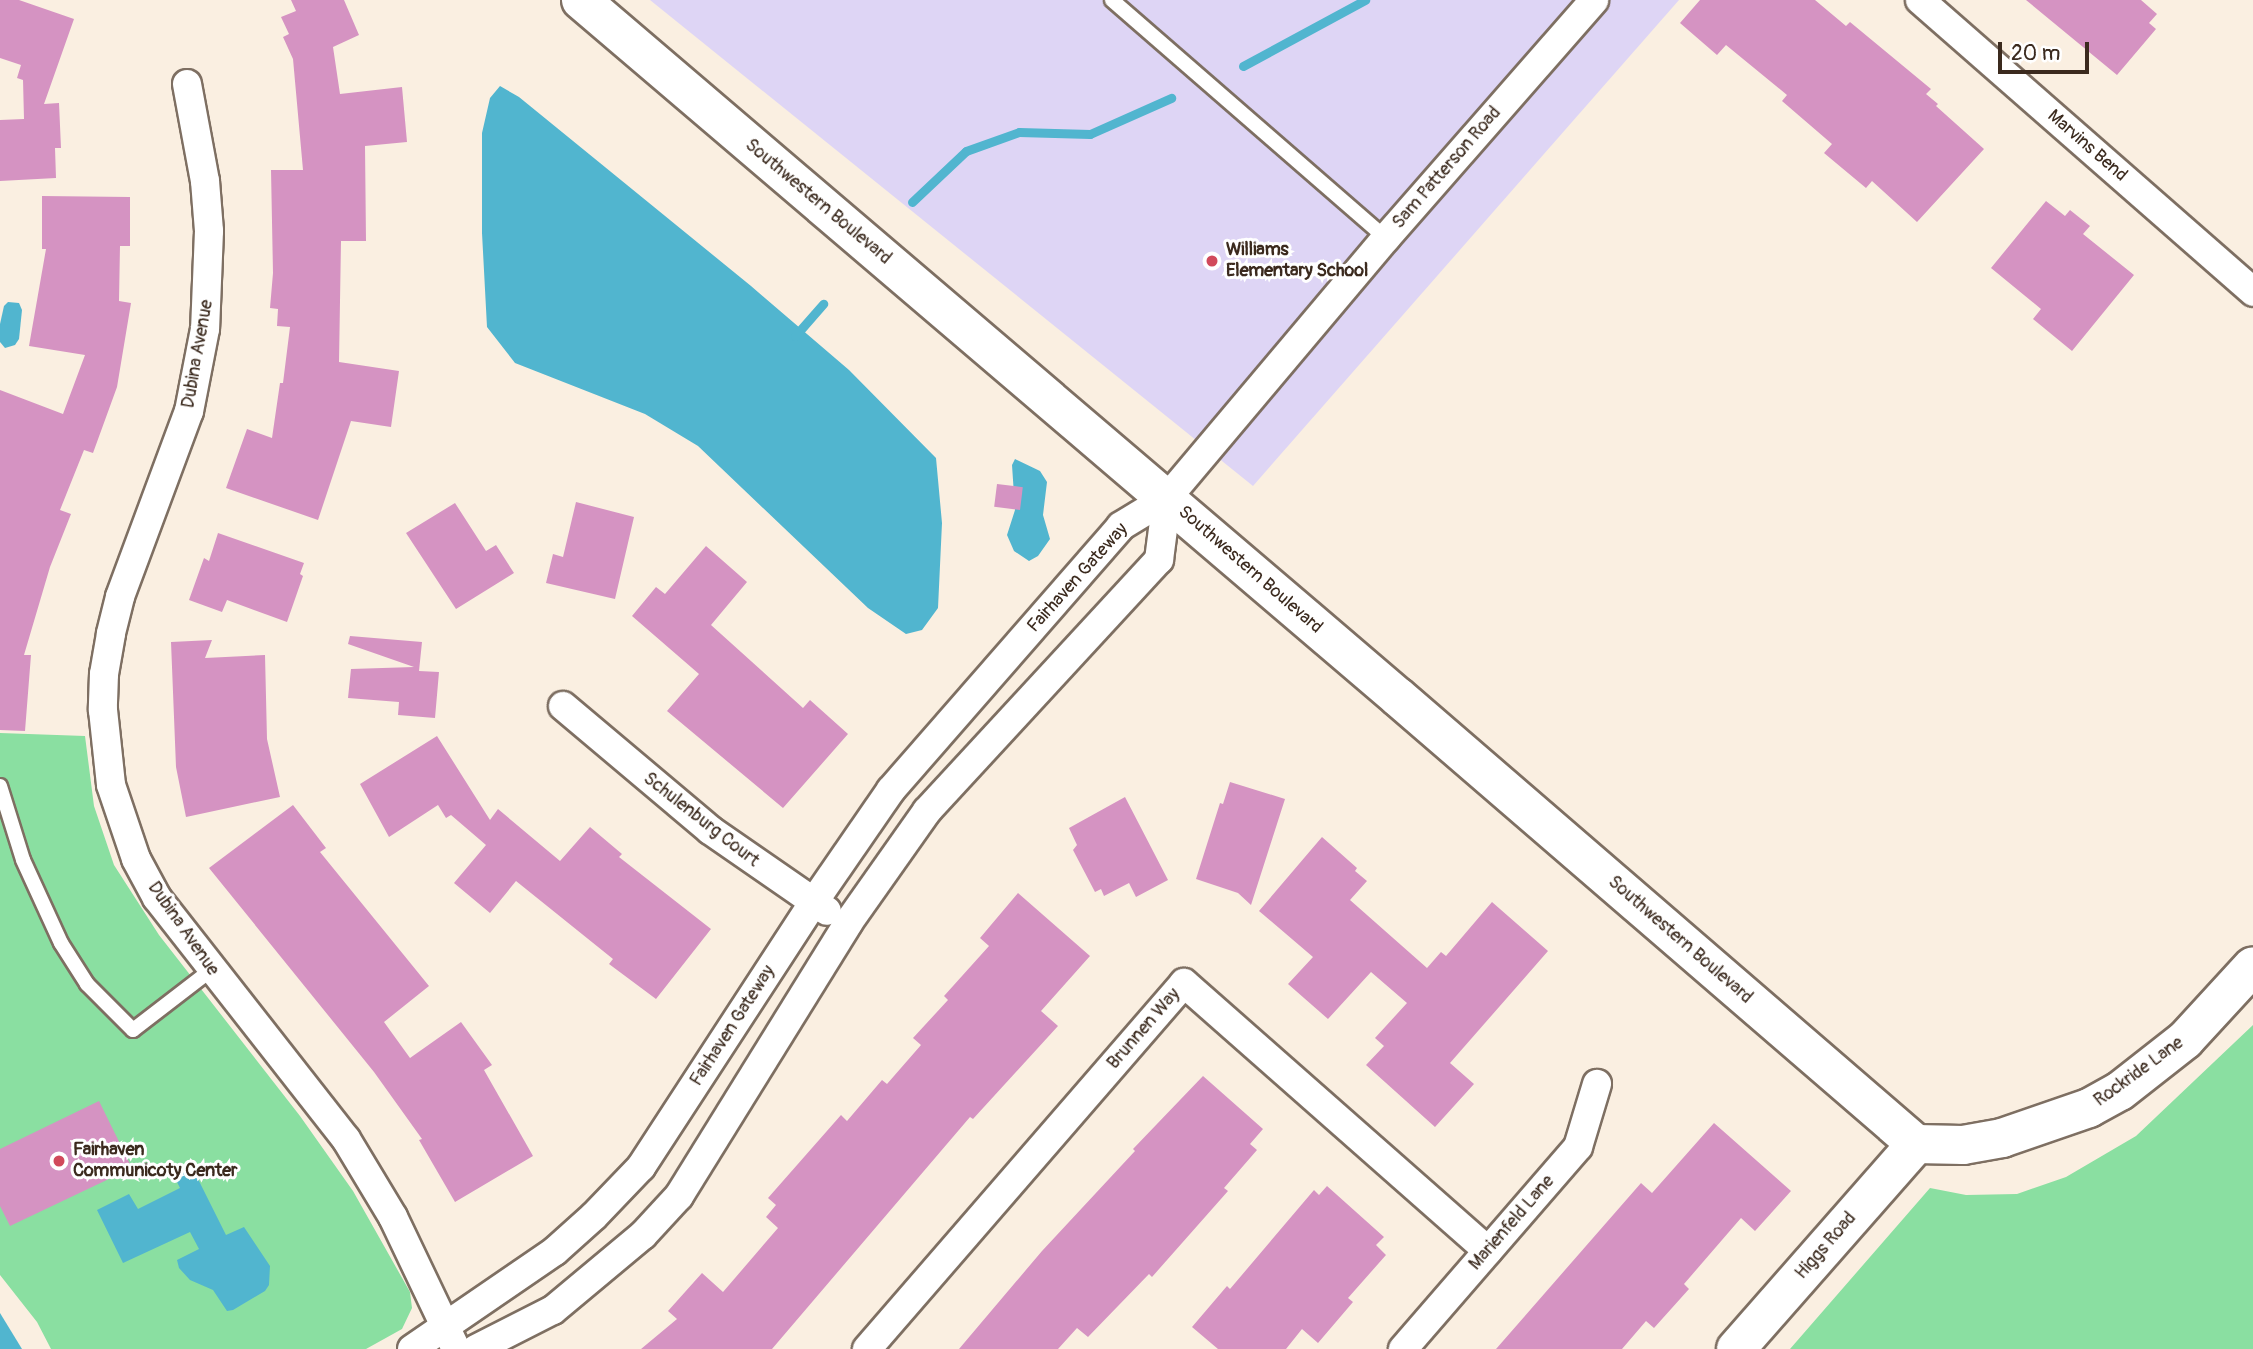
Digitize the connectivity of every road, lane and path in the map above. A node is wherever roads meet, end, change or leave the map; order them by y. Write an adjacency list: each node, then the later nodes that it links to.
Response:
1 (581, 0): 8 (street, Southwestern Boulevard)
2 (1112, 0): 6 (lane)
3 (1594, 0): 6 (street, Sam Patterson Road)
4 (1920, 0): 7 (street, Marvins Bend)
5 (187, 84): 14 (street, Dubina Avenue)
6 (1386, 238): 8 (street, Sam Patterson Road)
7 (2253, 292)
8 (1167, 498): 11 (street, Fairhaven Gateway); 12 (street); 16 (street, Southwestern Boulevard)
9 (563, 706): 11 (street, Schulenburg Court)
10 (0, 786): 14 (lane)
11 (813, 903): 12 (street, Schulenburg Court); 18 (street, Fairhaven Gateway)
12 (848, 923): 20 (street)
13 (2253, 966): 16 (street, Rockride Lane)
14 (211, 970): 18 (street, Dubina Avenue)
15 (1597, 1084): 17 (street, Marienfeld Lane)
16 (1916, 1144): 23 (street, Higgs Road)
17 (1488, 1251): 21 (street, Brunnen Way); 22 (street, Marienfeld Lane)
18 (450, 1337): 19 (street, Fairhaven Gateway)
19 (412, 1349)
20 (476, 1349)
21 (867, 1349)
22 (1403, 1349)
23 (1735, 1349)

